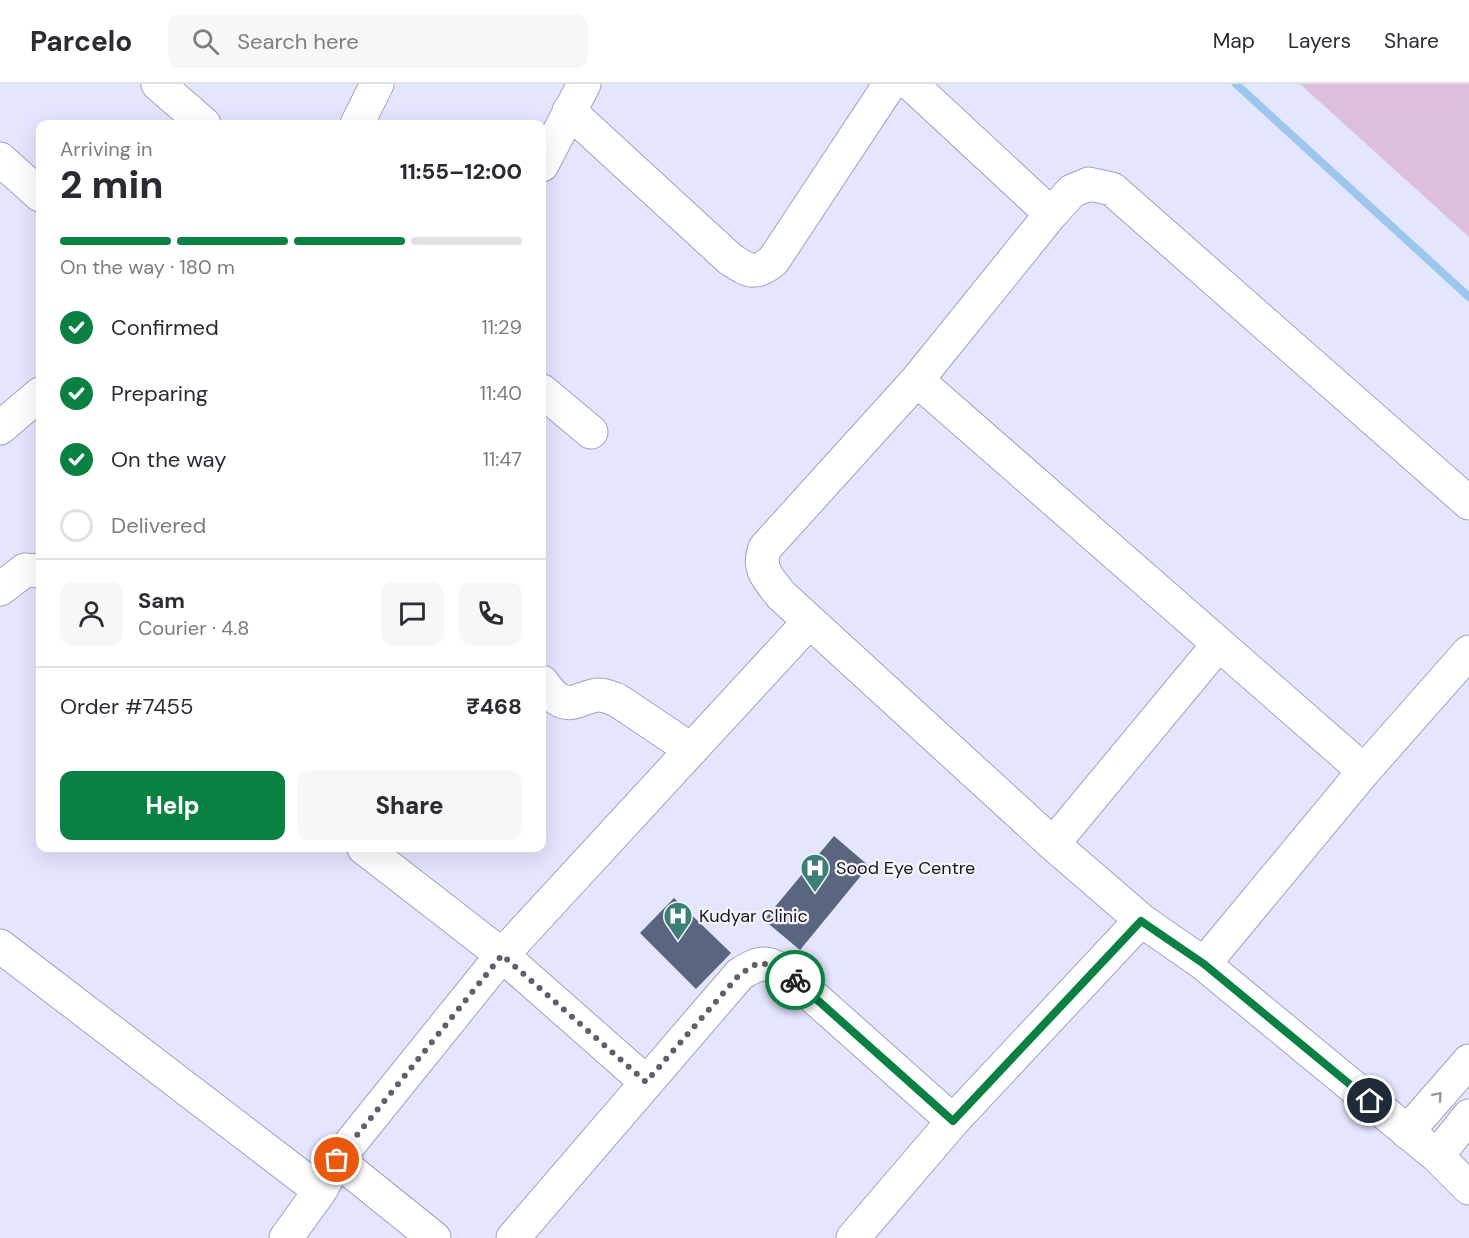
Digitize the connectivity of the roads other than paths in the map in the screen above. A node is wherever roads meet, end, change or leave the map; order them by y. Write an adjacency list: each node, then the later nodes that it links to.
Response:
1 (377, 84): 5 (street)
2 (890, 84): 4 (street)
3 (911, 84): 9 (street)
4 (576, 98): 6 (street)
5 (359, 120)
6 (546, 157)
7 (0, 159): 8 (street)
8 (36, 191)
9 (1051, 214): 10 (street); 15 (street)
10 (917, 380): 18 (street); 19 (street)
11 (546, 394): 14 (street)
12 (36, 397): 13 (street)
13 (0, 428)
14 (591, 432)
15 (1469, 503)
16 (36, 571): 17 (street)
17 (0, 588)
18 (809, 622): 22 (street); 24 (street)
19 (1218, 645): 23 (street); 24 (street)
20 (1469, 652): 23 (street)
21 (546, 687): 22 (street)
22 (690, 749): 28 (street)
23 (1364, 771): 29 (street)
24 (1053, 844): 26 (street)
25 (369, 852): 28 (street)
26 (1141, 921): 29 (street); 33 (street)
27 (0, 946): 38 (street)
28 (502, 955): 31 (street); 36 (street)
29 (1204, 964): 34 (street)
30 (1469, 1061): 34 (street, one-way to 30)
31 (646, 1082): 33 (street); 41 (street)
32 (1469, 1116): 35 (street)
33 (953, 1121): 42 (street)
34 (1407, 1132): 35 (street)
35 (1437, 1156): 37 (street)
36 (337, 1160): 38 (street); 40 (street)
37 (1469, 1188)
38 (320, 1191): 39 (street)
39 (286, 1238)
40 (434, 1238)
41 (513, 1238)
42 (853, 1238)

